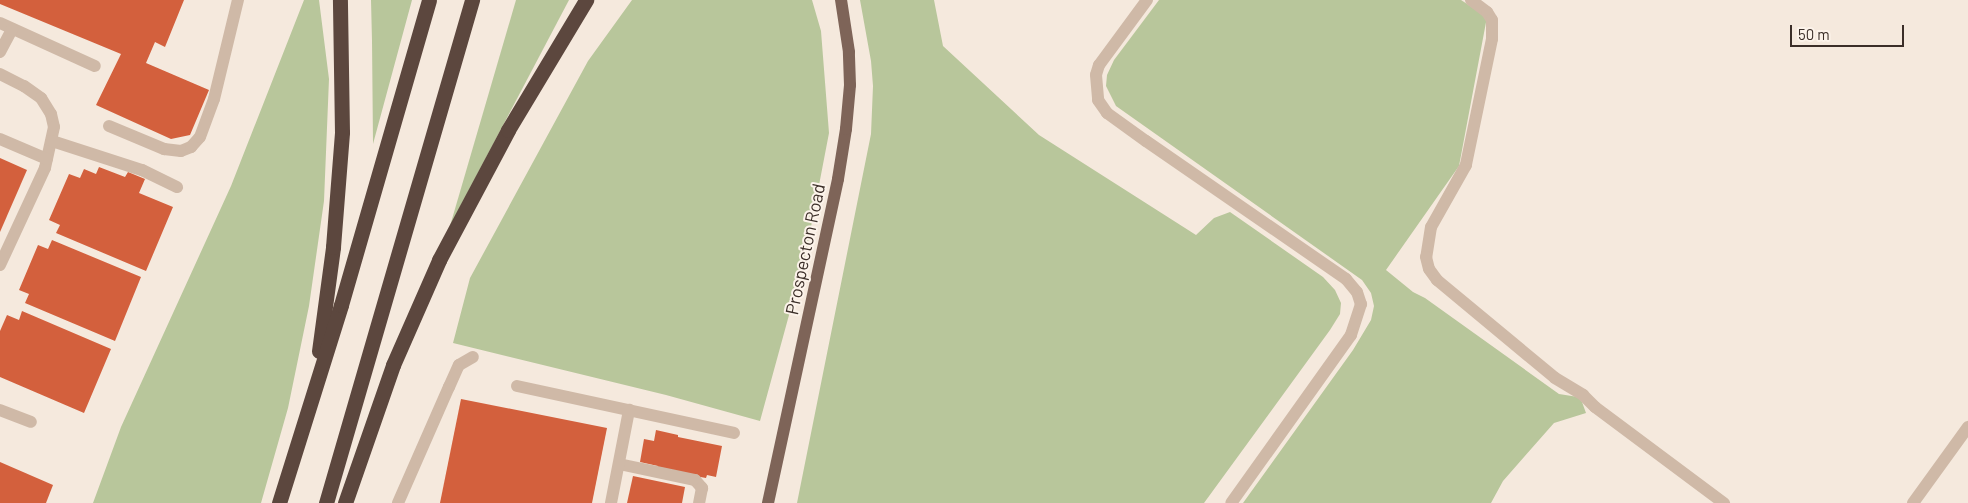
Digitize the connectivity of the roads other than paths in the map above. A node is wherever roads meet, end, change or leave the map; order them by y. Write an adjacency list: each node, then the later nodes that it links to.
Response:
1 (238, 0): 13 (lane)
2 (340, 0): 21 (highway)
3 (429, 0): 21 (highway)
4 (472, 0): 29 (highway)
5 (586, 0): 30 (highway)
6 (841, 0): 34 (main road, Prospecton Road)
7 (1147, 0): 35 (lane)
8 (1470, 0): 36 (lane)
9 (6, 26): 10 (lane); 11 (lane)
10 (0, 52)
11 (95, 66)
12 (0, 74): 15 (lane)
13 (109, 126)
14 (0, 139): 16 (lane)
15 (52, 141): 16 (lane); 17 (lane)
16 (47, 158): 18 (lane)
17 (177, 187)
18 (0, 266)
19 (473, 357): 31 (lane)
20 (517, 386): 23 (lane)
21 (313, 393): 28 (highway)
22 (0, 410): 24 (lane)
23 (629, 410): 26 (lane); 27 (lane)
24 (31, 422)
25 (1968, 427): 37 (lane)
26 (734, 433)
27 (619, 464): 32 (lane); 33 (lane)
28 (279, 503)
29 (326, 503)
30 (345, 503)
31 (398, 503)
32 (612, 503)
33 (699, 503)
34 (768, 503)
35 (1231, 503)
36 (1724, 503)
37 (1914, 503)

